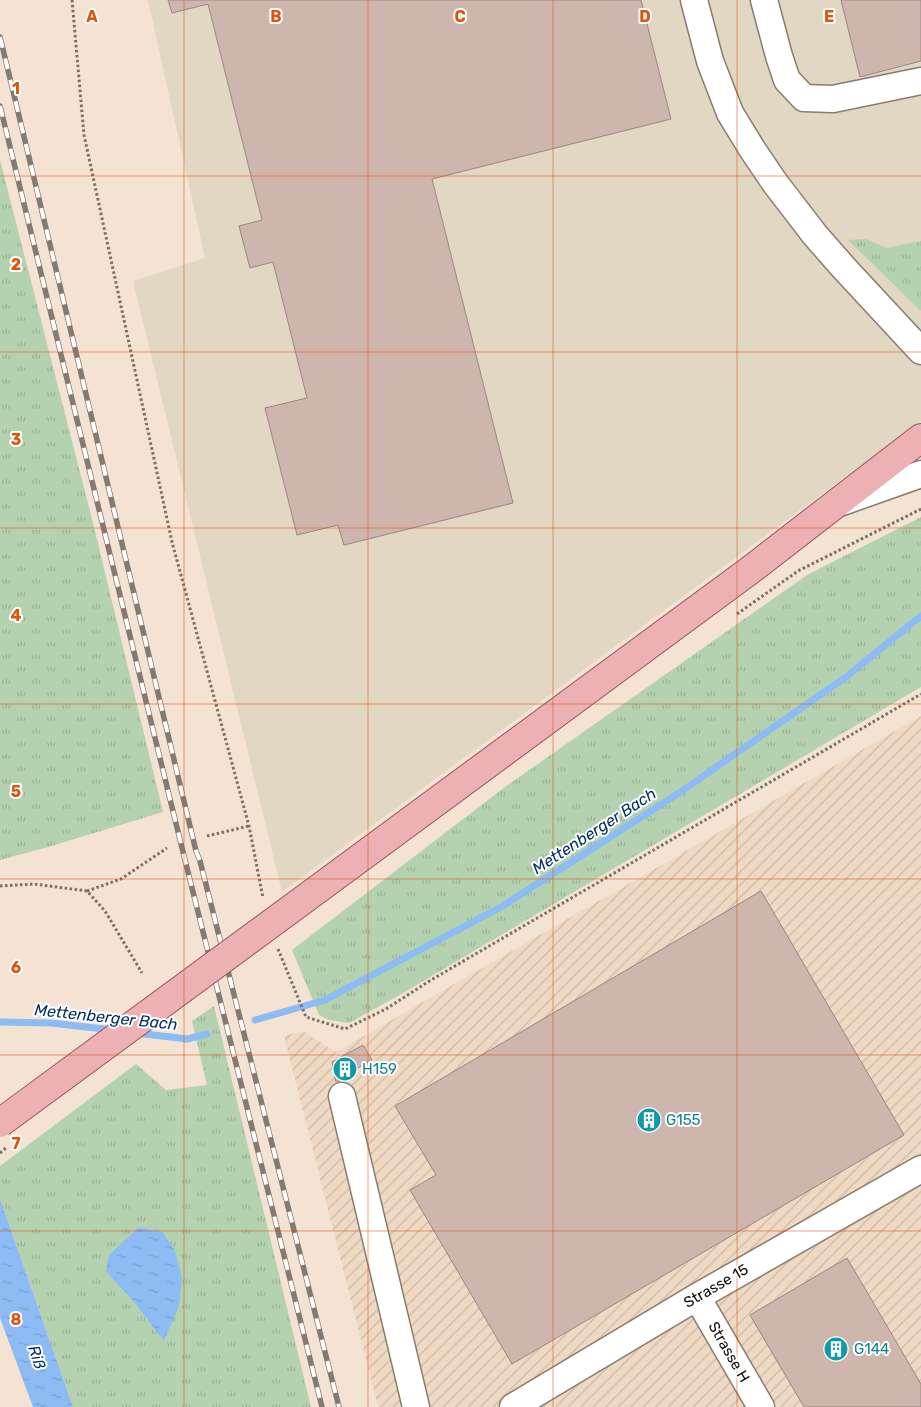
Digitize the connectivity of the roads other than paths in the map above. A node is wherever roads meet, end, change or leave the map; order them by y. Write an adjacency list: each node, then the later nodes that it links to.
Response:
1 (694, 0): 4 (street)
2 (764, 0): 3 (street)
3 (921, 81)
4 (916, 342)
5 (921, 438): 7 (main road)
6 (921, 474): 7 (street)
7 (834, 505): 9 (main road, bridge)
8 (342, 1096): 12 (street)
9 (0, 1123)
10 (921, 1169): 11 (street, Strasse 15)
11 (697, 1297): 13 (street, Strasse 15); 14 (street, Strasse H)
12 (416, 1407)
13 (513, 1407)
14 (760, 1407)

